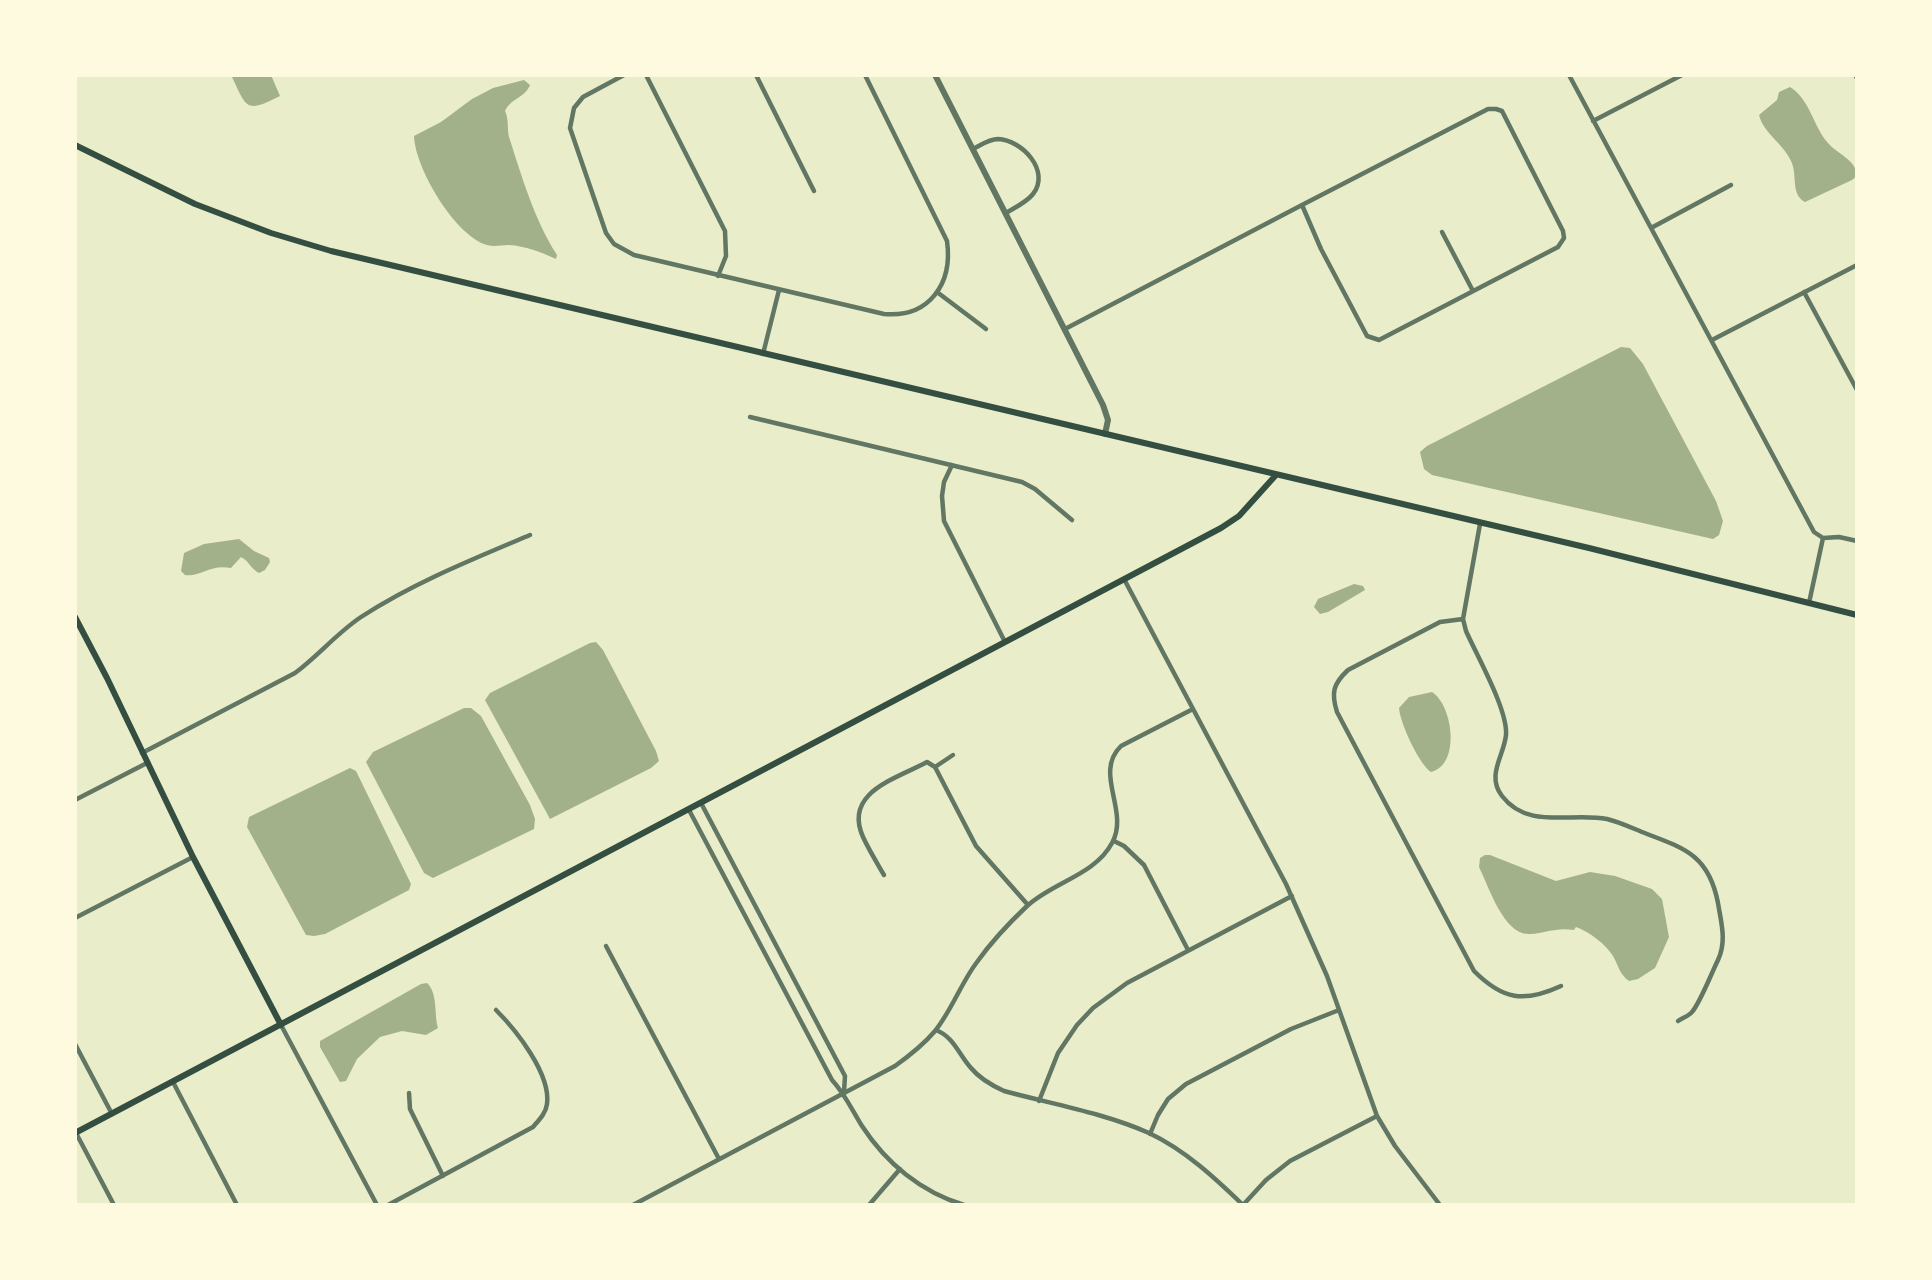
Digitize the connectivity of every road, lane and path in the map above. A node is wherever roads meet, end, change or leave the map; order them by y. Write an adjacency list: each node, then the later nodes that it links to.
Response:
1 (624, 75): 18 (street)
2 (646, 75): 18 (street)
3 (756, 75): 12 (street)
4 (865, 75): 21 (street)
5 (935, 75): 10 (street)
6 (1569, 75): 8 (street)
7 (1682, 75): 8 (street)
8 (1593, 121): 15 (street)
9 (75, 145): 26 (main road)
10 (973, 149): 14 (street); 14 (street)
11 (1731, 186): 15 (street)
12 (814, 191)
13 (1301, 205): 20 (street); 20 (street); 24 (street)
14 (1006, 213): 24 (street)
15 (1651, 228): 25 (street)
16 (1442, 232): 20 (street)
17 (1857, 265): 22 (street)
18 (718, 276): 19 (street)
19 (779, 290): 21 (street); 26 (street)
20 (1473, 291)
21 (937, 292): 23 (street)
22 (1804, 292): 25 (street); 27 (street)
23 (986, 329)
24 (1065, 329): 29 (street)
25 (1712, 340): 35 (street)
26 (763, 355): 29 (main road)
27 (1857, 390)
28 (750, 417): 30 (street)
29 (1105, 434): 31 (main road)
30 (952, 466): 32 (street); 42 (street)
31 (1276, 475): 33 (main road); 37 (main road)
32 (1072, 520)
33 (1479, 524): 38 (main road); 41 (street)
34 (530, 535): 44 (street)
35 (1823, 538): 36 (street); 38 (street)
36 (1857, 541)
37 (1124, 579): 42 (main road); 43 (street)
38 (1809, 603): 39 (main road)
39 (1857, 615)
40 (75, 617): 44 (main road)
41 (1463, 619): 59 (street); 62 (street)
42 (1005, 642): 49 (main road)
43 (1193, 709): 51 (street); 54 (street)
44 (142, 753): 46 (main road)
45 (953, 755): 47 (street)
46 (147, 763): 48 (street); 52 (main road)
47 (935, 767): 53 (street); 55 (street)
48 (75, 800)
49 (701, 803): 50 (main road); 68 (street)
50 (689, 810): 63 (main road); 68 (street)
51 (1114, 841): 55 (street); 58 (street)
52 (193, 857): 56 (street); 63 (main road)
53 (884, 875)
54 (1292, 896): 58 (street); 61 (street)
55 (1028, 905): 64 (street)
56 (75, 918)
57 (606, 946): 74 (street)
58 (1188, 950): 69 (street)
59 (1562, 986)
60 (496, 1010): 76 (street)
61 (1339, 1010): 71 (street); 73 (street)
62 (1678, 1021)
63 (281, 1025): 66 (main road); 79 (street)
64 (936, 1030): 68 (street); 69 (street)
65 (75, 1044): 70 (street)
66 (173, 1082): 70 (main road); 78 (street)
67 (409, 1093): 76 (street)
68 (844, 1093): 74 (street); 75 (street)
69 (1039, 1101): 73 (street)
70 (112, 1114): 72 (main road)
71 (1377, 1116): 84 (street); 85 (street)
72 (76, 1133): 77 (street)
73 (1150, 1134): 84 (street)
74 (719, 1159): 81 (street)
75 (900, 1169): 82 (street); 83 (street)
76 (443, 1176): 80 (street)
77 (114, 1205)
78 (237, 1205)
79 (377, 1205)
80 (388, 1205)
81 (633, 1205)
82 (869, 1205)
83 (964, 1205)
84 (1243, 1205)
85 (1440, 1205)

